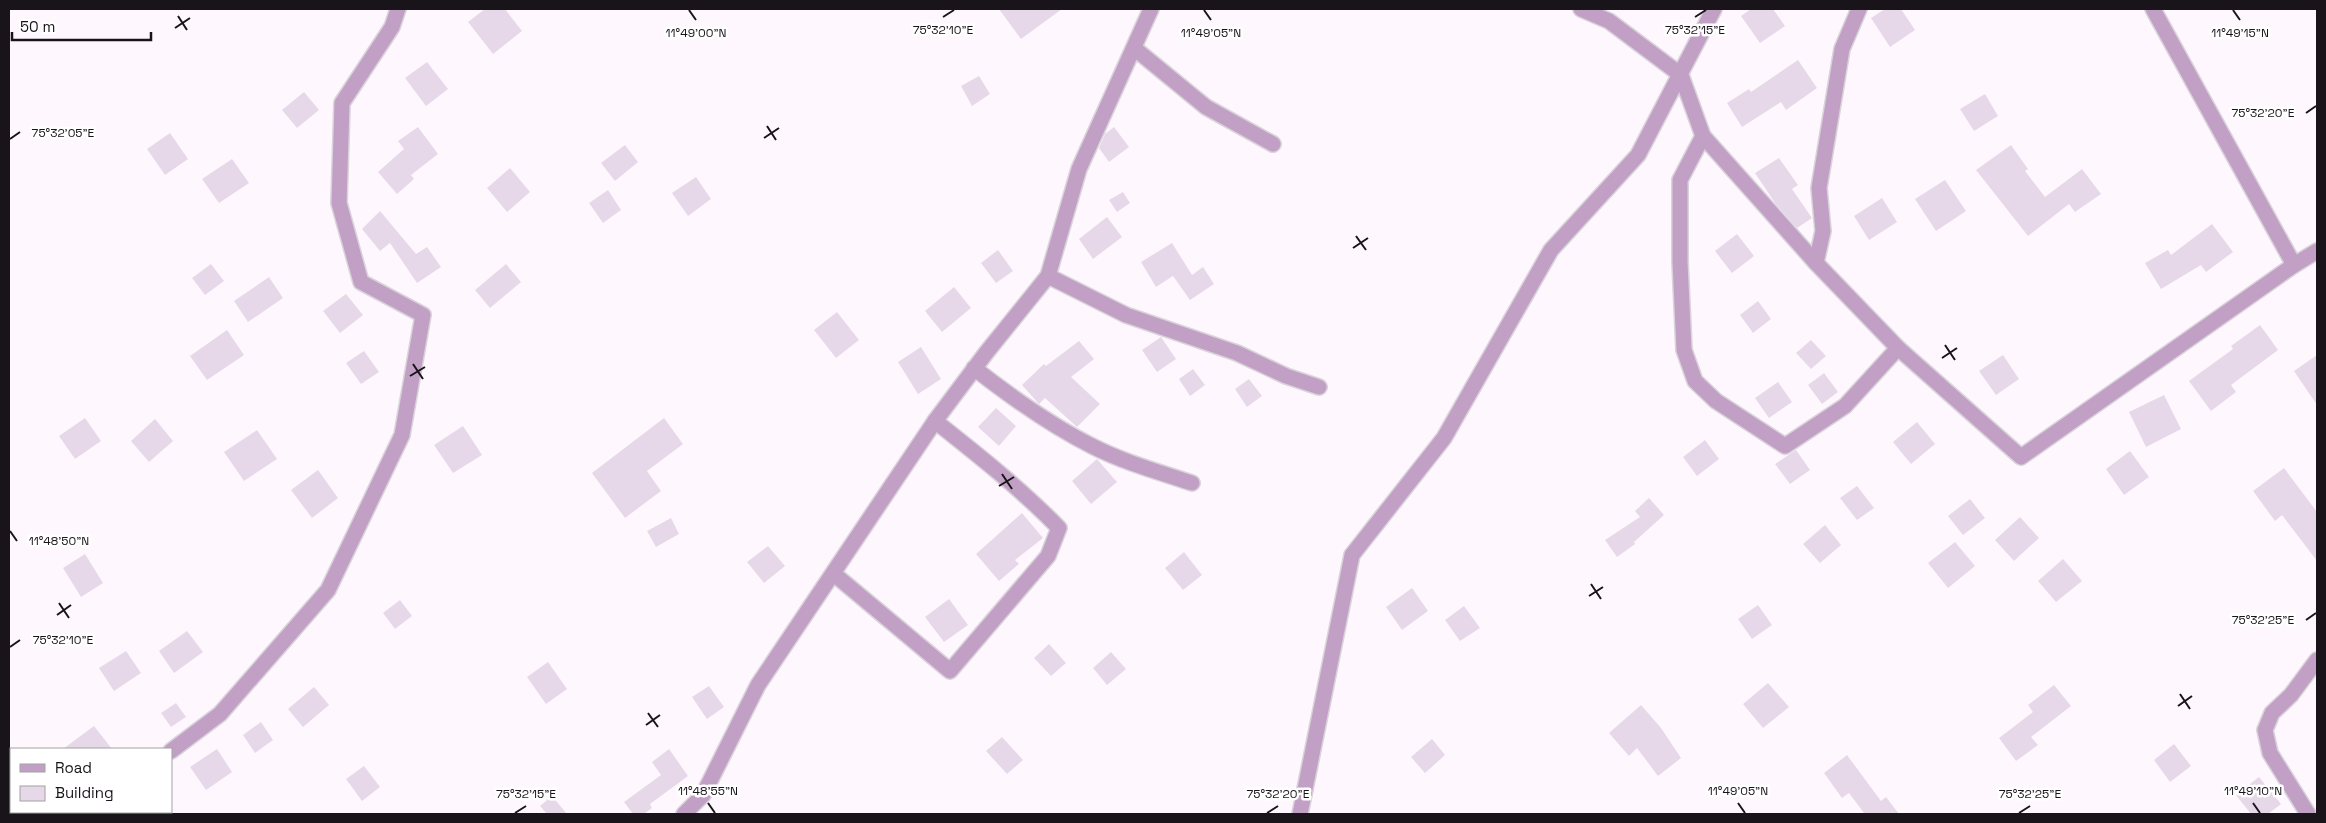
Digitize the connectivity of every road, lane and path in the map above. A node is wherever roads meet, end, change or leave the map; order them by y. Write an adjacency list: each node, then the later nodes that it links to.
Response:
1 (398, 9): 23 (street)
2 (1151, 9): 8 (street)
3 (1580, 9): 7 (street)
4 (1714, 9): 9 (street)
5 (1859, 9): 13 (street)
6 (2154, 9): 14 (street)
7 (1612, 15): 9 (street)
8 (1134, 48): 11 (street); 15 (street)
9 (1681, 75): 10 (street); 25 (street)
10 (1703, 136): 13 (street); 16 (street)
11 (1273, 144)
12 (2317, 251): 14 (street)
13 (1816, 263): 16 (street)
14 (2294, 265): 16 (street)
15 (1048, 276): 17 (street); 18 (street)
16 (1898, 348)
17 (974, 368): 19 (street); 20 (street)
18 (1319, 387)
19 (935, 421): 21 (street); 21 (street)
20 (1192, 483)
21 (834, 574): 24 (street)
22 (2317, 660): 26 (street)
23 (172, 750)
24 (684, 814)
25 (1300, 814)
26 (2308, 814)

